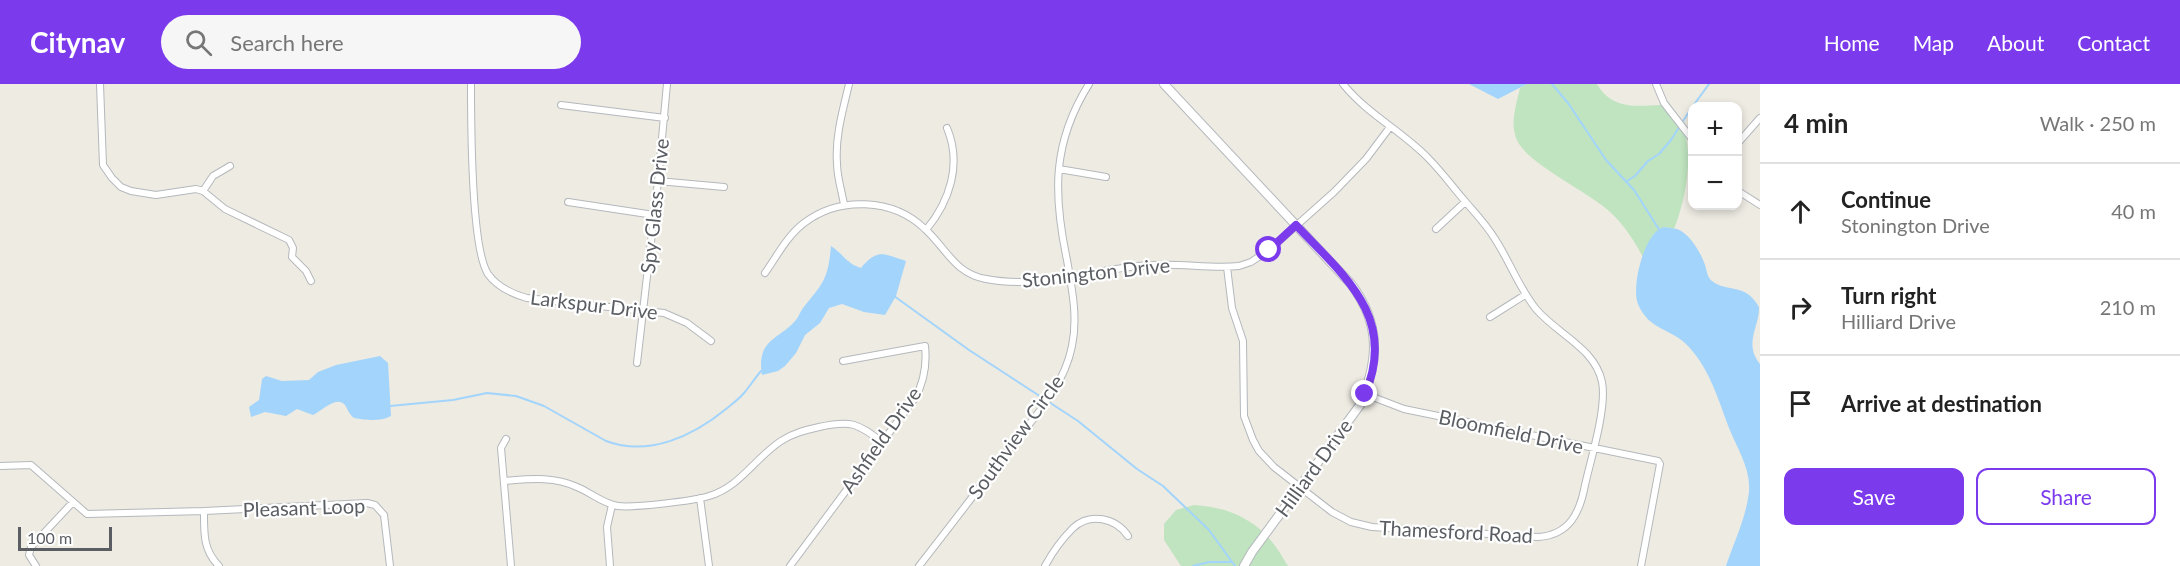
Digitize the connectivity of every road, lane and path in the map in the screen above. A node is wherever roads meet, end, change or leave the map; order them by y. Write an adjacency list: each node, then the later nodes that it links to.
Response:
1 (100, 84): 21 (street)
2 (471, 84): 36 (street, Larkspur Drive)
3 (667, 84): 10 (street, Spy Glass Drive)
4 (849, 84): 25 (street)
5 (1089, 84): 17 (street, Southview Circle)
6 (1164, 84): 28 (street, Hilliard Drive)
7 (1343, 84): 12 (street, Thamesford Road)
8 (1656, 84): 14 (street)
9 (561, 105): 10 (street)
10 (665, 118): 19 (street, Spy Glass Drive)
11 (1760, 118): 15 (street)
12 (1389, 127): 24 (street, Thamesford Road); 28 (street, Stonington Drive)
13 (947, 128): 30 (street)
14 (1688, 134)
15 (1742, 138)
16 (230, 166): 21 (street)
17 (1059, 169): 18 (street); 33 (street, Southview Circle)
18 (1106, 177)
19 (658, 181): 20 (street); 27 (street, Spy Glass Drive)
20 (724, 187)
21 (203, 190): 34 (street)
22 (1742, 194): 26 (street)
23 (568, 202): 27 (street)
24 (1465, 202): 29 (street); 35 (street, Thamesford Road)
25 (844, 205): 30 (street, Stonington Drive); 32 (street, Stonington Drive)
26 (1760, 205)
27 (654, 215): 36 (street, Spy Glass Drive)
28 (1296, 225): 31 (street, Stonington Drive); 41 (street, Hilliard Drive)
29 (1436, 229)
30 (926, 230): 33 (street, Stonington Drive)
31 (1227, 267): 33 (street, Stonington Drive); 47 (street, Thamesford Road)
32 (765, 273)
33 (1071, 277): 60 (street, Southview Circle)
34 (311, 281)
35 (1525, 296): 37 (street); 44 (street, Thamesford Road)
36 (643, 312): 38 (street, Larkspur Drive); 40 (street, Spy Glass Drive)
37 (1490, 317)
38 (711, 341)
39 (843, 362): 43 (street, Ashfield Drive)
40 (637, 363)
41 (1365, 394): 44 (street, Bloomfield Drive); 47 (street, Hilliard Drive)
42 (506, 439): 46 (street)
43 (882, 442): 48 (street); 59 (street, Ashfield Drive)
44 (1593, 449): 47 (street, Thamesford Road); 63 (street, Bloomfield Drive)
45 (0, 466): 49 (street, Pleasant Loop)
46 (504, 481): 50 (street); 56 (street)
47 (1300, 488): 62 (street, Hilliard Drive)
48 (700, 498): 50 (street); 58 (street)
49 (73, 502): 51 (street, Pleasant Loop); 53 (street)
50 (612, 505): 57 (street)
51 (204, 511): 54 (street); 55 (street, Pleasant Loop)
52 (1128, 536): 61 (street)
53 (36, 566)
54 (219, 566)
55 (390, 566)
56 (511, 566)
57 (610, 566)
58 (709, 566)
59 (790, 566)
60 (919, 566)
61 (1045, 566)
62 (1244, 566)
63 (1641, 566)

